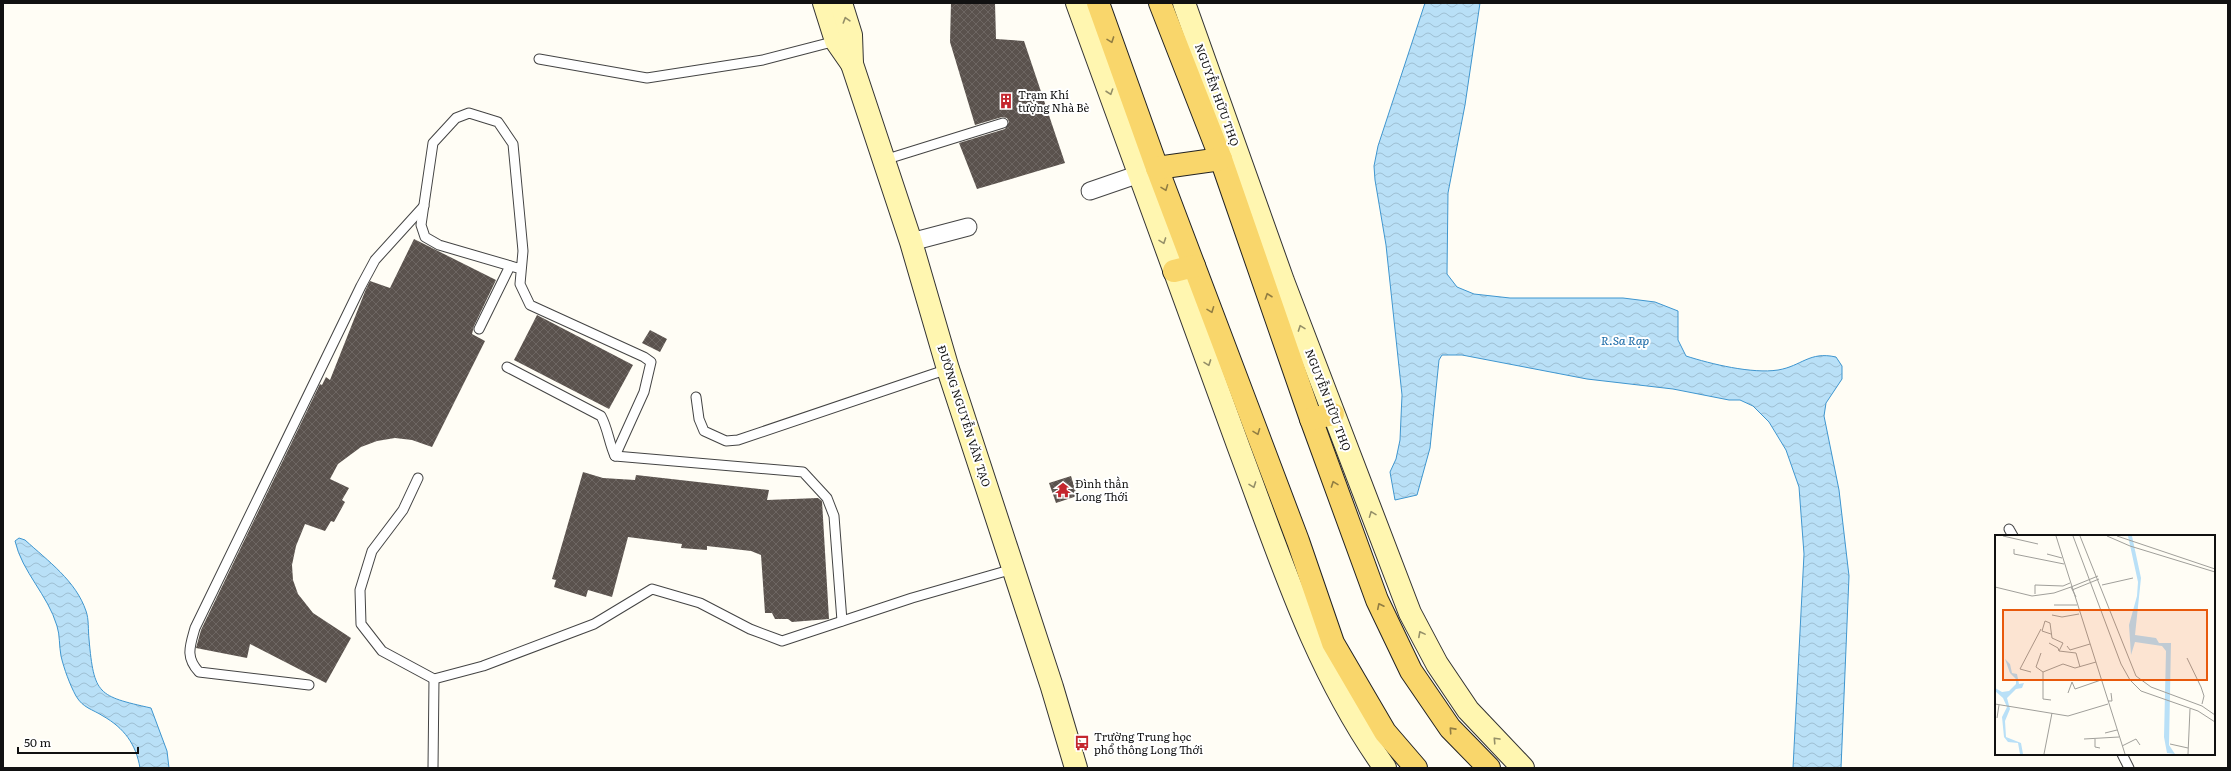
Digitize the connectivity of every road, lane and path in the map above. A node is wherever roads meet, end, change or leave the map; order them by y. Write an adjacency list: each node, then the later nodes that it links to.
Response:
1 (824, 3): 7 (main road, ĐƯỜNG NGUYỄN VĂN TẠO)
2 (841, 3): 9 (main road, ĐƯỜNG NGUYỄN VĂN TẠO, one-way to 2)
3 (1077, 3): 13 (main road, one-way to 13)
4 (1098, 3): 13 (main road, one-way to 13)
5 (1160, 3): 11 (main road, NGUYỄN HỮU THỌ)
6 (1184, 3): 25 (main road, NGUYỄN HỮU THỌ, one-way to 6)
7 (836, 41): 8 (lane); 9 (main road, ĐƯỜNG NGUYỄN VĂN TẠO)
8 (539, 59)
9 (852, 64): 12 (main road, ĐƯỜNG NGUYỄN VĂN TẠO)
10 (1003, 123): 12 (lane)
11 (1221, 158): 13 (main road); 26 (main road, NGUYỄN HỮU THỌ, one-way to 11)
12 (882, 161): 17 (main road, ĐƯỜNG NGUYỄN VĂN TẠO)
13 (1148, 171): 14 (street); 19 (main road, one-way to 19)
14 (1090, 190)
15 (424, 206): 18 (lane); 20 (lane); 32 (lane)
16 (968, 227): 17 (street)
17 (911, 242): 23 (main road, ĐƯỜNG NGUYỄN VĂN TẠO)
18 (510, 266): 20 (lane); 21 (lane)
19 (1184, 268): 36 (main road, one-way to 36); 37 (main road, one-way to 37)
20 (521, 269): 27 (lane)
21 (479, 329)
22 (507, 367): 27 (lane)
23 (948, 369): 24 (lane); 29 (main road, ĐƯỜNG NGUYỄN VĂN TẠO)
24 (696, 397)
25 (1333, 414): 26 (main road); 39 (main road, NGUYỄN HỮU THỌ, one-way to 25)
26 (1311, 419): 38 (main road, NGUYỄN HỮU THỌ, one-way to 26)
27 (615, 456): 30 (lane)
28 (418, 478): 31 (lane)
29 (1013, 569): 30 (lane); 35 (main road, ĐƯỜNG NGUYỄN VĂN TẠO)
30 (842, 621): 31 (lane)
31 (434, 679): 34 (lane)
32 (309, 685)
33 (2122, 755): 40 (lane)
34 (433, 768)
35 (1076, 768)
36 (1385, 768)
37 (1416, 768)
38 (1489, 768)
39 (1523, 768)
40 (2129, 768)

